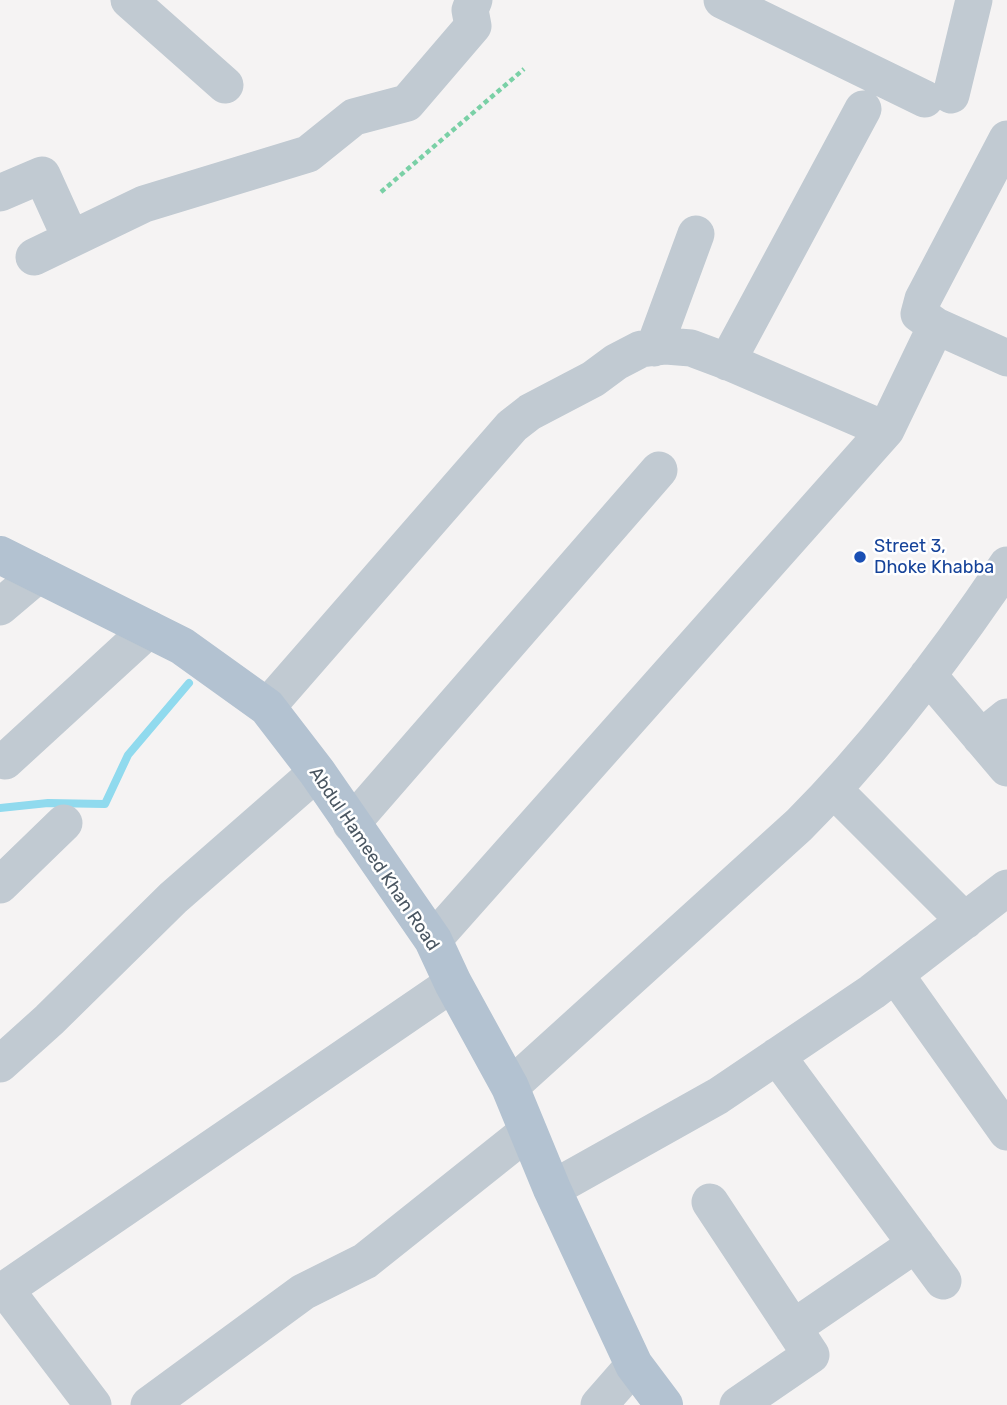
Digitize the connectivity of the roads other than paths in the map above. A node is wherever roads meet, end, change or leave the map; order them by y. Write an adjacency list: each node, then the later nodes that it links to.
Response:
1 (129, 0): 5 (street)
2 (474, 0): 10 (street)
3 (722, 0): 4 (street)
4 (974, 0)
5 (225, 85)
6 (863, 109): 15 (street)
7 (1007, 139): 12 (street)
8 (0, 193): 10 (street)
9 (696, 234): 13 (street)
10 (71, 239): 11 (street)
11 (34, 257)
12 (936, 326): 14 (street); 16 (street)
13 (654, 348): 15 (street); 24 (street)
14 (1007, 358)
15 (727, 362): 16 (street)
16 (886, 430): 34 (street)
17 (659, 470): 31 (street)
18 (0, 555): 20 (main road, Abdul Hameed Khan Road)
19 (1007, 565): 23 (street)
20 (39, 574): 21 (street); 22 (main road, Abdul Hameed Khan Road)
21 (0, 607)
22 (149, 629): 24 (main road, Abdul Hameed Khan Road); 26 (street)
23 (928, 675): 25 (street); 29 (street)
24 (267, 707): 28 (main road, Abdul Hameed Khan Road)
25 (994, 727): 27 (street)
26 (5, 761)
27 (1007, 768)
28 (317, 772): 31 (main road, Abdul Hameed Khan Road); 38 (street)
29 (834, 790): 33 (street); 39 (street)
30 (64, 823): 32 (street)
31 (351, 824): 34 (main road, Abdul Hameed Khan Road)
32 (0, 885)
33 (992, 907): 35 (street)
34 (433, 940): 36 (main road, Abdul Hameed Khan Road)
35 (895, 974): 37 (street); 41 (street)
36 (453, 983): 39 (main road, Abdul Hameed Khan Road); 46 (street)
37 (777, 1056): 42 (street); 44 (street)
38 (0, 1064)
39 (510, 1087): 40 (main road, Abdul Hameed Khan Road)
40 (528, 1131): 42 (main road, Abdul Hameed Khan Road); 50 (street)
41 (1007, 1132)
42 (552, 1189): 48 (main road, Abdul Hameed Khan Road)
43 (710, 1202): 47 (street)
44 (916, 1244): 45 (street); 47 (street)
45 (943, 1281)
46 (2, 1291): 49 (street)
47 (793, 1328): 53 (street)
48 (634, 1364): 51 (street); 52 (main road, Abdul Hameed Khan Road)
49 (93, 1405)
50 (149, 1405)
51 (599, 1405)
52 (664, 1405)
53 (738, 1405)

